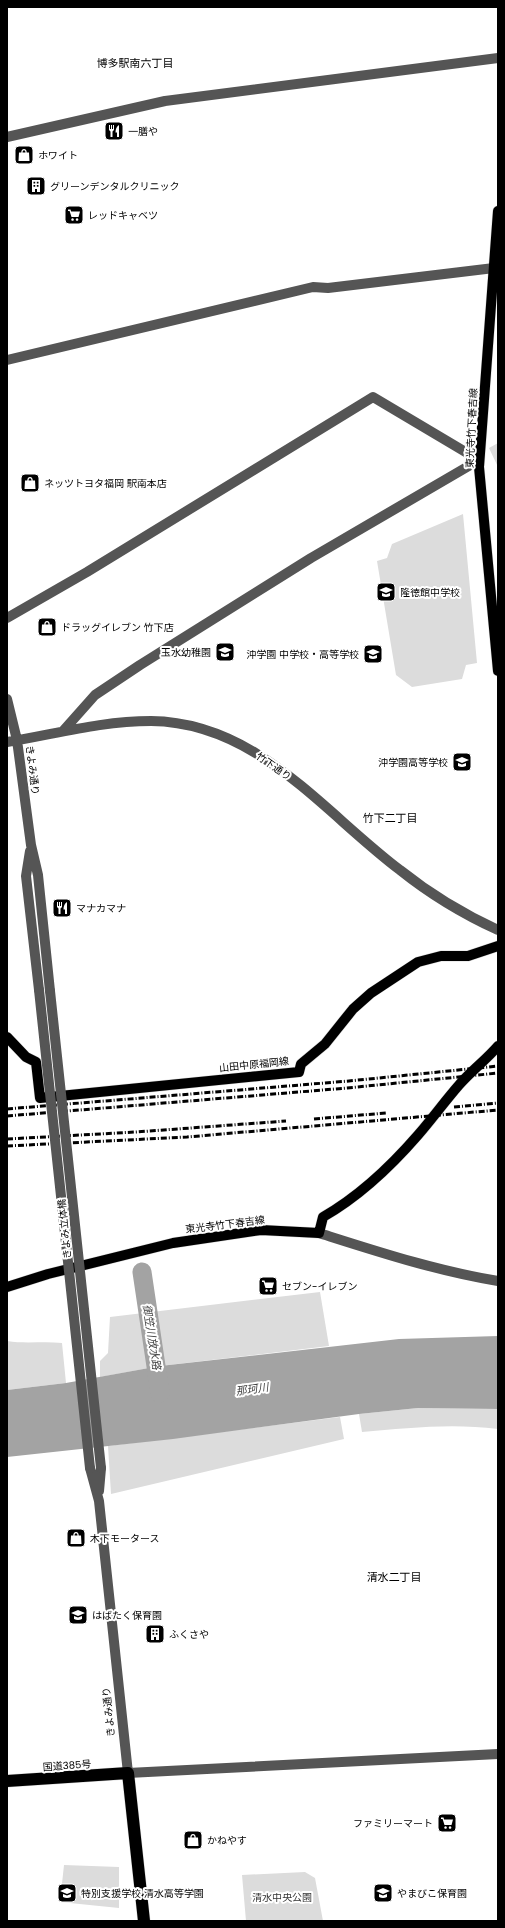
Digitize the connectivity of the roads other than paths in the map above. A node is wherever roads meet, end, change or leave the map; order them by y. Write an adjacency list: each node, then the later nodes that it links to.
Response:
1 (498, 58): 2 (street)
2 (7, 137)
3 (498, 211): 4 (main road, 東光寺竹下春吉線)
4 (494, 268): 5 (street); 6 (main road, 東光寺竹下春吉線)
5 (7, 360)
6 (479, 460): 7 (street); 8 (main road, 東光寺竹下春吉線); 10 (street)
7 (7, 618)
8 (498, 671)
9 (7, 699): 11 (street, きよみ通り)
10 (63, 731): 11 (street, 竹下通り); 13 (street, 竹下通り)
11 (12, 741): 12 (street, きよみ通り)
12 (30, 845): 15 (street, きよみ通り); 16 (street, きよみ通り)
13 (498, 930)
14 (498, 946): 17 (main road, 山田中原福岡線)
15 (39, 990): 22 (street, きよみ立体橋, bridge)
16 (50, 990): 23 (street, きよみ立体橋, bridge)
17 (7, 1037)
18 (495, 1050): 19 (main road)
19 (319, 1233): 20 (street); 21 (main road, 東光寺竹下春吉線)
20 (498, 1281)
21 (7, 1287)
22 (90, 1468): 24 (street, きよみ通り)
23 (101, 1468): 24 (street, きよみ通り)
24 (99, 1501): 26 (street, きよみ通り)
25 (498, 1754): 26 (street)
26 (128, 1773): 27 (highway, 国道385号); 28 (highway, きよみ通り)
27 (7, 1781)
28 (144, 1921)

